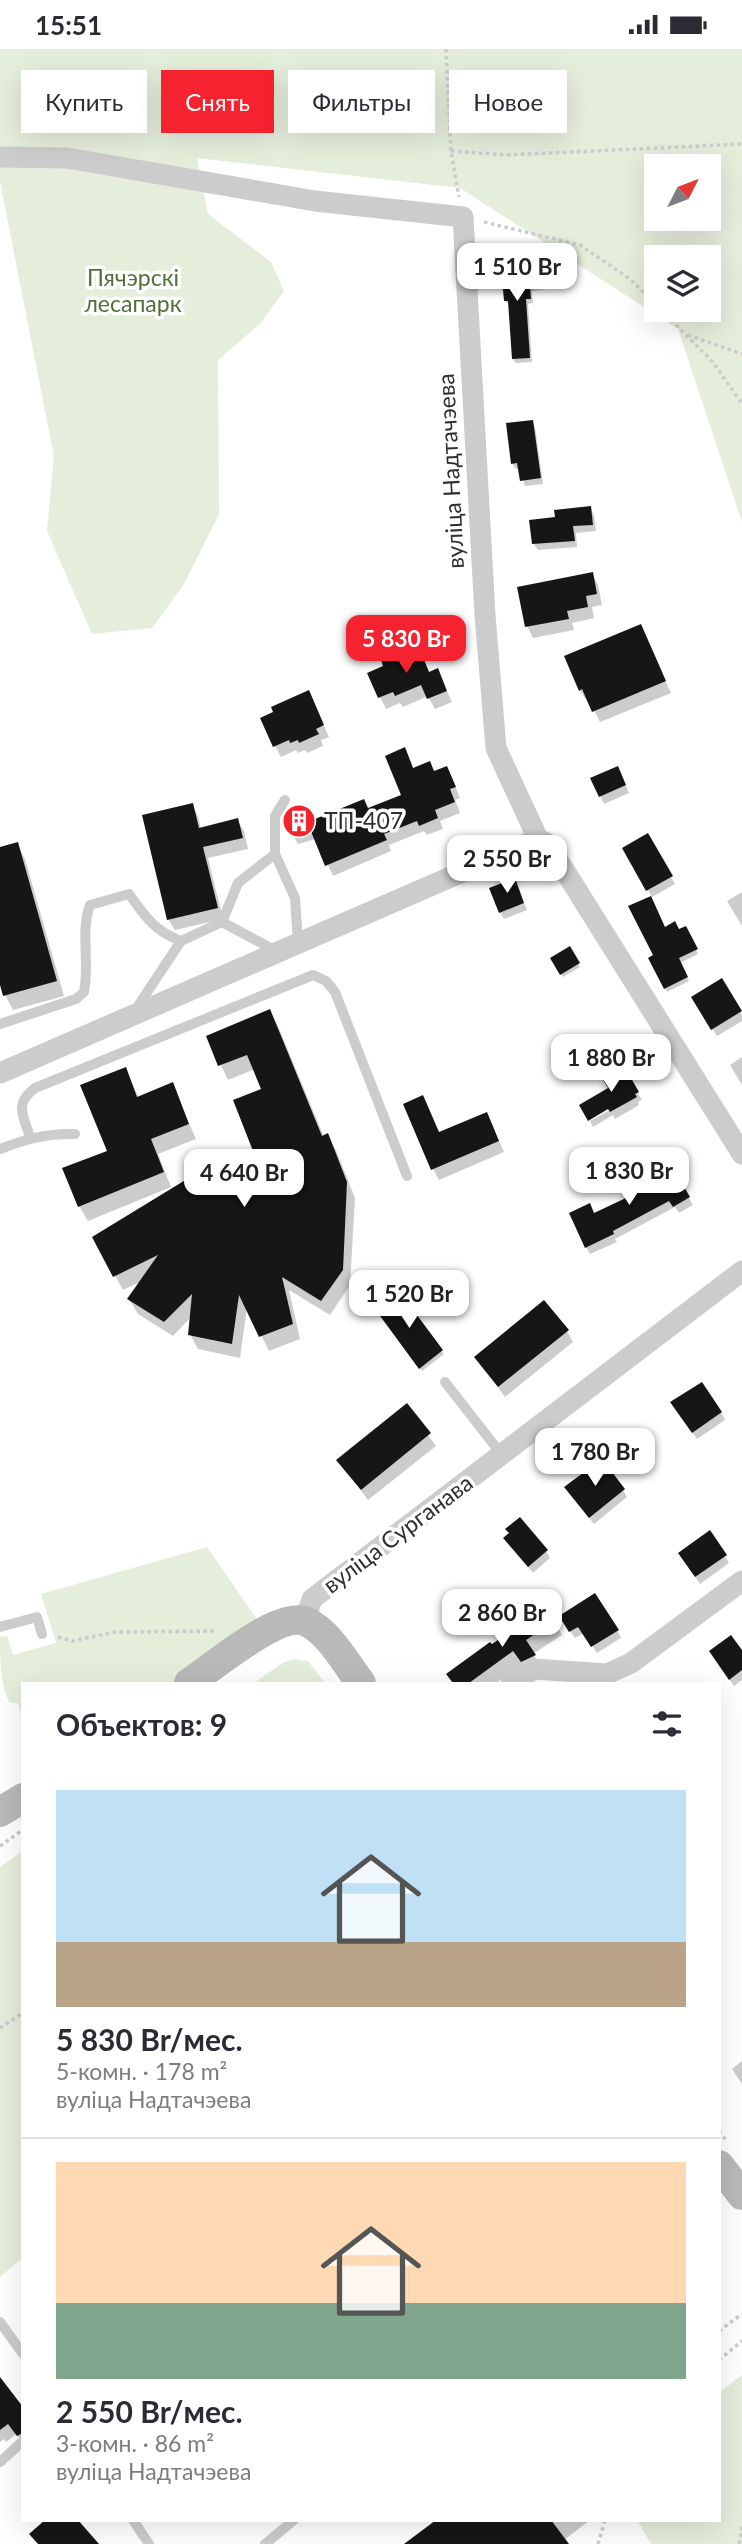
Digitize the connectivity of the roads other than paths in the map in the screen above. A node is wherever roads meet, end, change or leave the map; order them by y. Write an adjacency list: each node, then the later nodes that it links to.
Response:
1 (0, 157): 3 (street, вуліца Надтачэева)
2 (285, 800): 4 (lane)
3 (538, 839): 7 (street); 15 (street, вуліца Надтачэева)
4 (275, 854): 5 (lane); 7 (lane)
5 (222, 922): 6 (lane); 8 (lane)
6 (181, 941): 9 (lane); 10 (lane)
7 (298, 943): 8 (street)
8 (278, 952): 9 (street)
9 (131, 1016): 11 (street)
10 (0, 1024)
11 (0, 1073)
12 (75, 1134): 13 (lane)
13 (30, 1137): 14 (lane); 16 (lane)
14 (0, 1149)
15 (742, 1154)
16 (407, 1176)
17 (742, 1271): 19 (street, вуліца Сурганава)
18 (444, 1382): 19 (lane)
19 (502, 1455): 21 (street, вуліца Сурганава)
20 (742, 1581): 26 (street)
21 (306, 1621): 24 (main road); 25 (main road)
22 (0, 1627): 23 (lane)
23 (42, 1634)
24 (190, 1682)
25 (360, 1682)
26 (513, 1682)
27 (721, 2168): 28 (main road)
28 (742, 2195)
29 (0, 2322): 30 (lane)
30 (21, 2351)
31 (21, 2443): 32 (lane)
32 (0, 2462)
33 (134, 2522): 35 (lane)
34 (292, 2522): 36 (lane)
35 (149, 2544)
36 (265, 2544)

